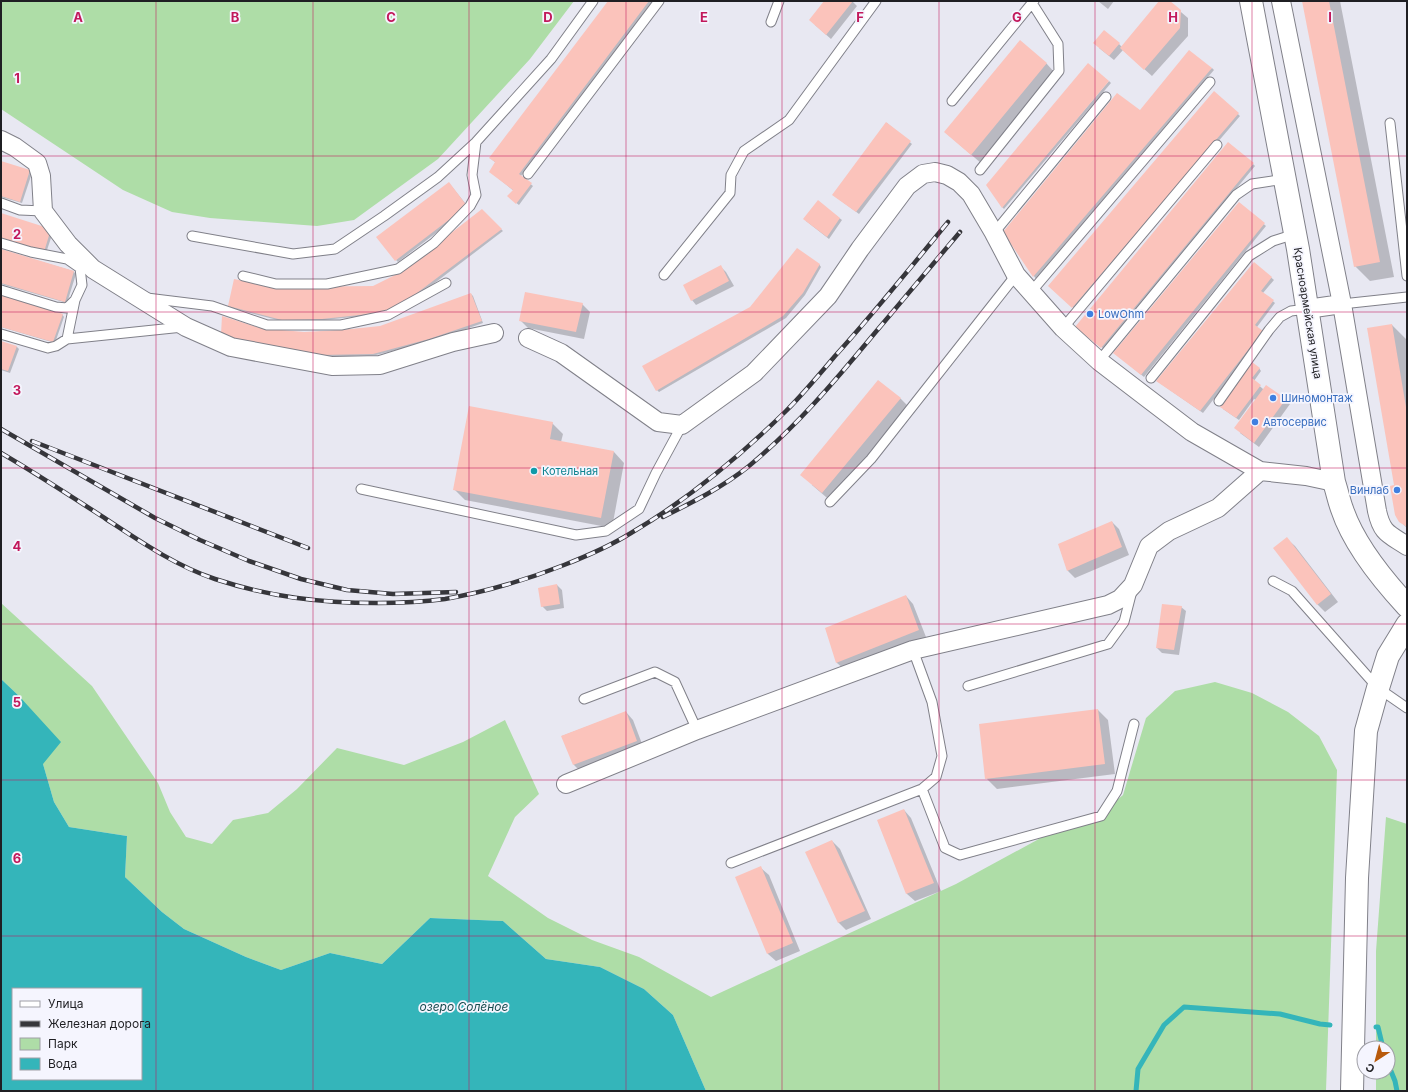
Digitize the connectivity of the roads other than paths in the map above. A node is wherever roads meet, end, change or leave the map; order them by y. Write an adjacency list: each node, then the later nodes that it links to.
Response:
1 (593, 1): 14 (lane)
2 (659, 1): 17 (lane)
3 (779, 1): 8 (lane)
4 (876, 1): 25 (lane)
5 (1251, 1): 18 (main road, Красноармейская улица)
6 (1281, 1): 35 (street)
7 (1033, 2): 11 (lane); 16 (lane)
8 (771, 22)
9 (1210, 82): 31 (lane)
10 (1106, 97): 21 (lane)
11 (952, 101)
12 (1390, 124): 28 (lane)
13 (1, 140): 20 (street)
14 (476, 142): 23 (lane); 27 (lane)
15 (1217, 145): 38 (lane)
16 (980, 170)
17 (528, 174)
18 (1285, 179): 22 (main road, Красноармейская улица); 43 (lane)
19 (1, 203): 20 (lane)
20 (43, 211): 32 (street)
21 (994, 233): 26 (street); 46 (street)
22 (1295, 234): 36 (main road, Красноармейская улица); 44 (lane)
23 (192, 236)
24 (1, 243): 34 (lane)
25 (664, 275)
26 (1016, 275): 31 (street); 50 (lane)
27 (243, 276)
28 (1407, 276)
29 (446, 283): 32 (lane)
30 (1, 290): 34 (lane)
31 (1031, 292): 38 (street)
32 (138, 296): 37 (street)
33 (1407, 297): 35 (lane)
34 (75, 300): 42 (lane)
35 (1342, 304): 36 (street); 51 (street)
36 (1307, 309): 45 (lane); 48 (main road, Красноармейская улица)
37 (186, 327): 39 (street); 42 (lane)
38 (1063, 328): 43 (street)
39 (494, 332)
40 (1, 334): 42 (lane)
41 (528, 338): 46 (street)
42 (67, 339)
43 (1099, 361): 47 (street)
44 (1151, 378)
45 (1219, 401)
46 (682, 425): 49 (lane)
47 (1260, 471): 48 (street); 53 (street)
48 (1334, 482): 54 (main road, Красноармейская улица)
49 (361, 489)
50 (830, 502)
51 (1407, 546)
52 (1273, 581): 58 (lane)
53 (1133, 585): 56 (street); 57 (lane)
54 (1407, 606)
55 (1407, 625): 58 (main road)
56 (913, 650): 62 (street); 64 (lane)
57 (968, 686)
58 (1378, 688): 60 (lane); 66 (main road)
59 (584, 699): 62 (lane)
60 (1407, 708)
61 (1134, 724): 64 (lane)
62 (697, 730): 63 (street)
63 (566, 784)
64 (922, 789): 65 (lane)
65 (731, 863)
66 (1352, 1091)

